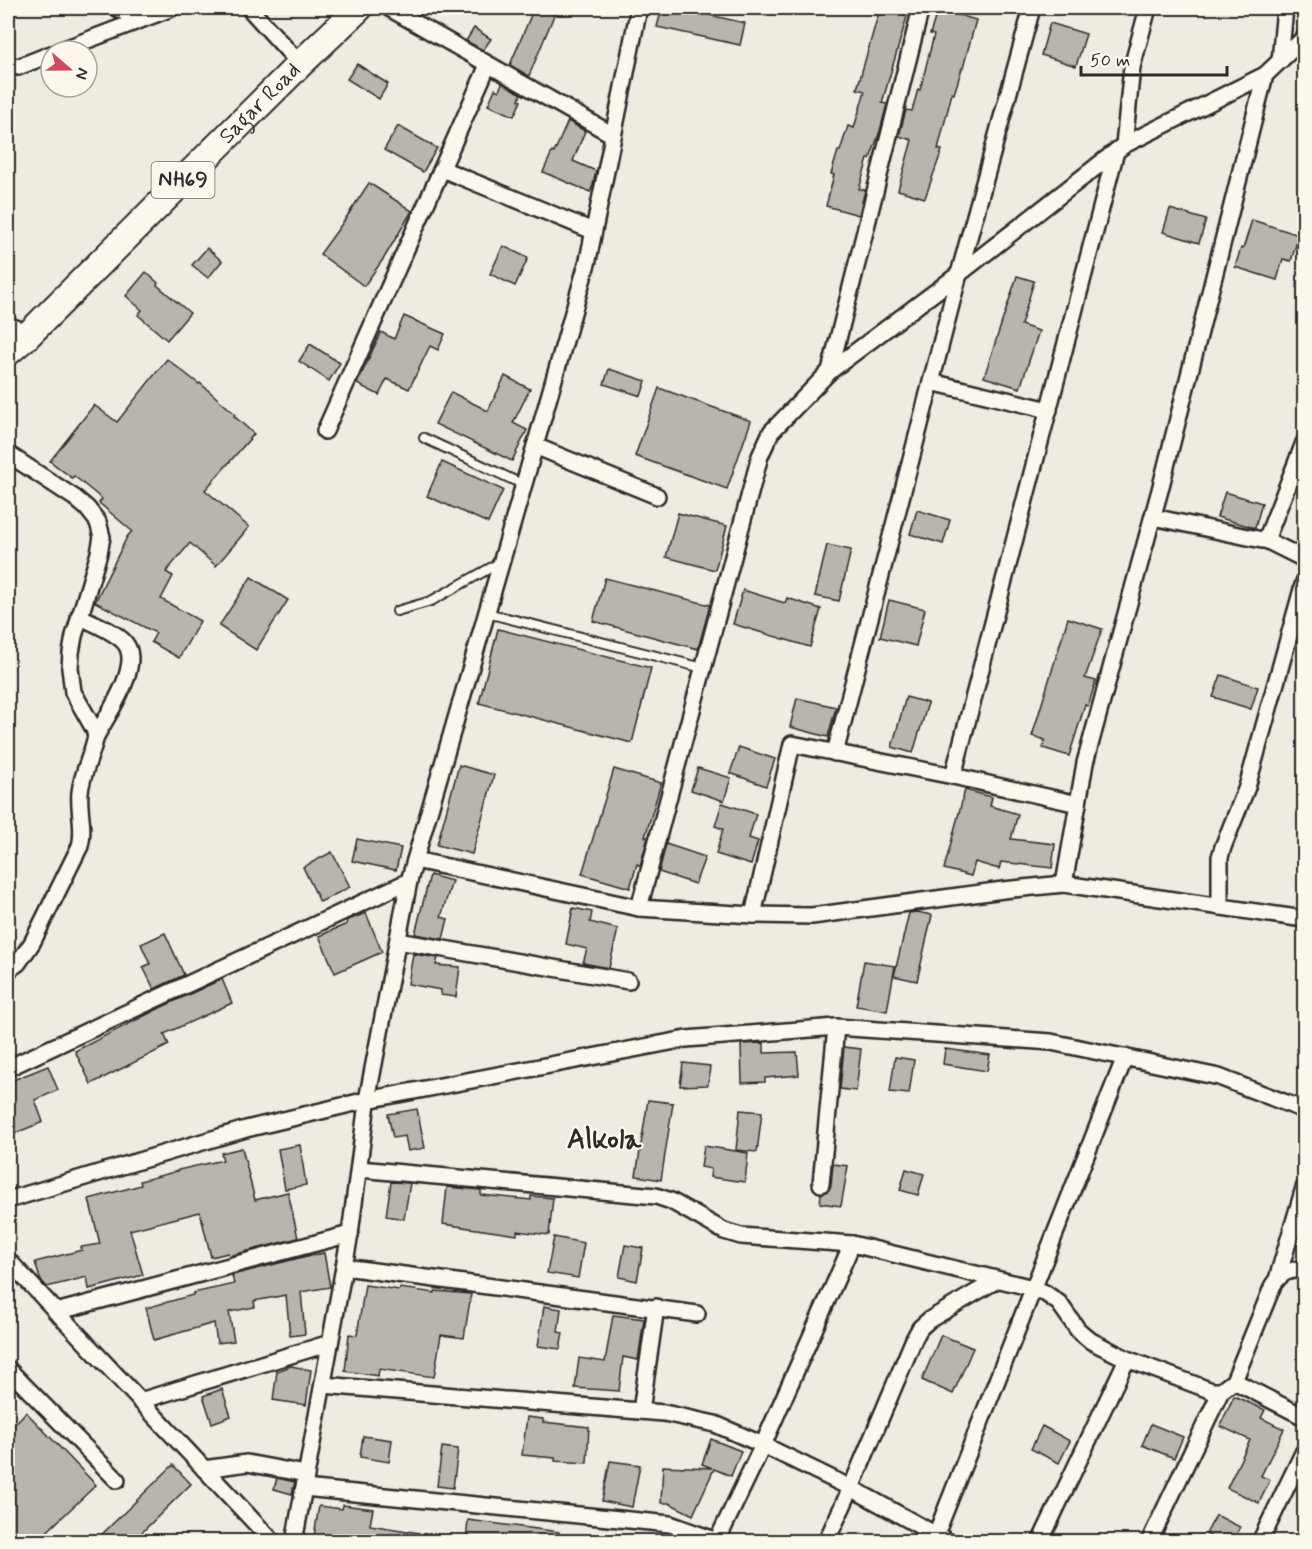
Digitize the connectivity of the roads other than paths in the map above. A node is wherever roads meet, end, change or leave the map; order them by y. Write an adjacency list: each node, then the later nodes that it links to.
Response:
1 (117, 8): 11 (street)
2 (172, 8): 11 (street)
3 (249, 8): 16 (street)
4 (389, 8): 18 (street)
5 (639, 8): 20 (street)
6 (921, 8): 27 (street)
7 (1032, 8): 24 (street)
8 (1148, 8): 21 (street)
9 (1285, 8): 15 (street)
10 (351, 10): 16 (highway, Sagar Road / NH69)
11 (140, 20): 13 (street)
12 (1305, 38): 15 (street)
13 (90, 39)
14 (39, 59): 17 (street)
15 (1280, 61): 19 (street)
16 (300, 64): 25 (highway, Sagar Road / NH69)
17 (8, 65)
18 (488, 65): 20 (street); 22 (street)
19 (1264, 75): 21 (street); 37 (street)
20 (613, 135): 23 (street)
21 (1120, 148): 24 (street); 29 (street)
22 (442, 169): 23 (street); 30 (street)
23 (593, 231): 33 (street)
24 (959, 274): 27 (street); 28 (street)
25 (17, 332): 26 (highway, Sagar Road / NH69)
26 (8, 352)
27 (830, 371): 45 (street)
28 (931, 382): 29 (street); 47 (street)
29 (1048, 410): 48 (street)
30 (324, 431)
31 (424, 438): 35 (lane)
32 (1305, 443): 38 (street)
33 (535, 446): 35 (street); 36 (street)
34 (8, 454): 44 (street)
35 (524, 485): 40 (street)
36 (657, 496)
37 (1153, 517): 38 (street); 49 (street)
38 (1266, 540): 39 (street)
39 (1305, 559)
40 (502, 561): 42 (lane); 43 (street)
41 (1305, 582): 53 (street)
42 (397, 611)
43 (487, 613): 45 (lane); 50 (street)
44 (79, 616): 46 (street); 46 (street)
45 (703, 668): 54 (street)
46 (96, 736): 58 (street)
47 (835, 753): 48 (street); 55 (street)
48 (952, 776): 49 (street)
49 (1078, 804): 52 (street)
50 (415, 860): 51 (street); 54 (street)
51 (409, 881): 57 (street); 62 (street)
52 (1064, 884): 53 (street); 55 (street)
53 (1220, 907): 56 (street)
54 (639, 908): 55 (street)
55 (753, 915)
56 (1305, 919)
57 (398, 941): 59 (street); 63 (street)
58 (8, 970)
59 (628, 981)
60 (836, 1028): 61 (street); 63 (street); 66 (street)
61 (1125, 1057): 64 (street); 76 (street)
62 (8, 1068)
63 (367, 1100): 65 (street); 68 (street)
64 (1305, 1110)
65 (359, 1168): 69 (street); 70 (street)
66 (821, 1184)
67 (1305, 1188): 74 (street)
68 (8, 1200)
69 (350, 1234): 72 (street); 78 (street)
70 (852, 1244): 75 (street); 89 (street)
71 (8, 1260): 78 (street)
72 (344, 1267): 77 (street); 80 (street)
73 (1305, 1269): 74 (street)
74 (1278, 1276): 83 (street)
75 (997, 1280): 76 (street); 94 (street)
76 (1033, 1288): 81 (street); 95 (street)
77 (656, 1307): 79 (street); 87 (street)
78 (56, 1312): 86 (street)
79 (697, 1314)
80 (330, 1343): 84 (street); 86 (street)
81 (1127, 1359): 85 (street); 99 (street)
82 (8, 1369): 92 (street)
83 (1234, 1381): 85 (street); 88 (street)
84 (323, 1385): 87 (street); 93 (street)
85 (1221, 1390): 100 (street)
86 (140, 1401): 91 (street)
87 (641, 1411): 89 (street)
88 (1305, 1417)
89 (763, 1445): 93 (street); 94 (street)
90 (1305, 1451): 101 (street)
91 (204, 1469): 93 (street); 96 (street)
92 (117, 1480)
93 (305, 1481): 97 (street)
94 (851, 1488): 95 (street); 98 (street)
95 (939, 1539)
96 (273, 1542)
97 (294, 1542)
98 (826, 1542)
99 (1040, 1542)
100 (1149, 1542)
101 (1260, 1542)

